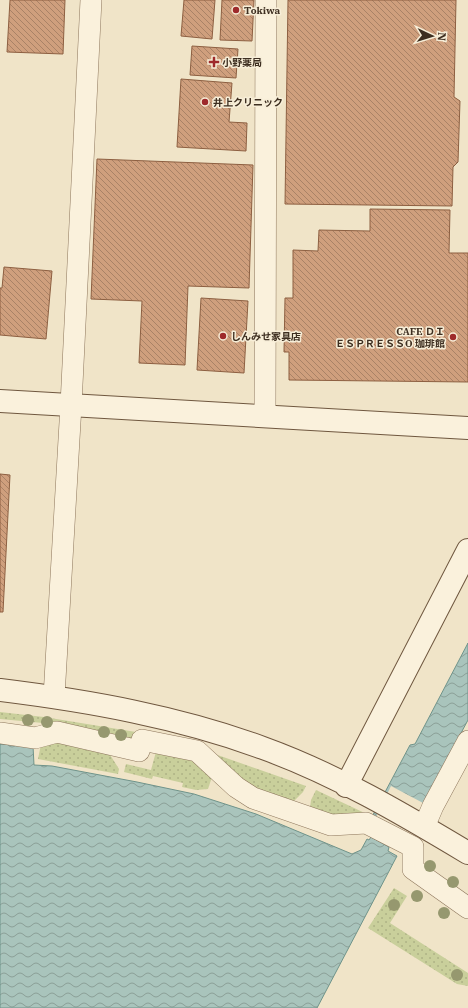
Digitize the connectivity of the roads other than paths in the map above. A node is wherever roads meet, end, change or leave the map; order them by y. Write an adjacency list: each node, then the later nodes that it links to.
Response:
1 (90, 0): 4 (street)
2 (266, 0): 5 (street)
3 (0, 401): 4 (street)
4 (71, 405): 5 (street); 9 (street)
5 (265, 416): 6 (street)
6 (468, 428)
7 (468, 550): 12 (street)
8 (0, 690): 9 (street)
9 (54, 697): 12 (street)
10 (0, 733): 15 (street)
11 (468, 741): 13 (street)
12 (346, 786): 13 (street)
13 (420, 824): 14 (street)
14 (468, 853)
15 (468, 908)

